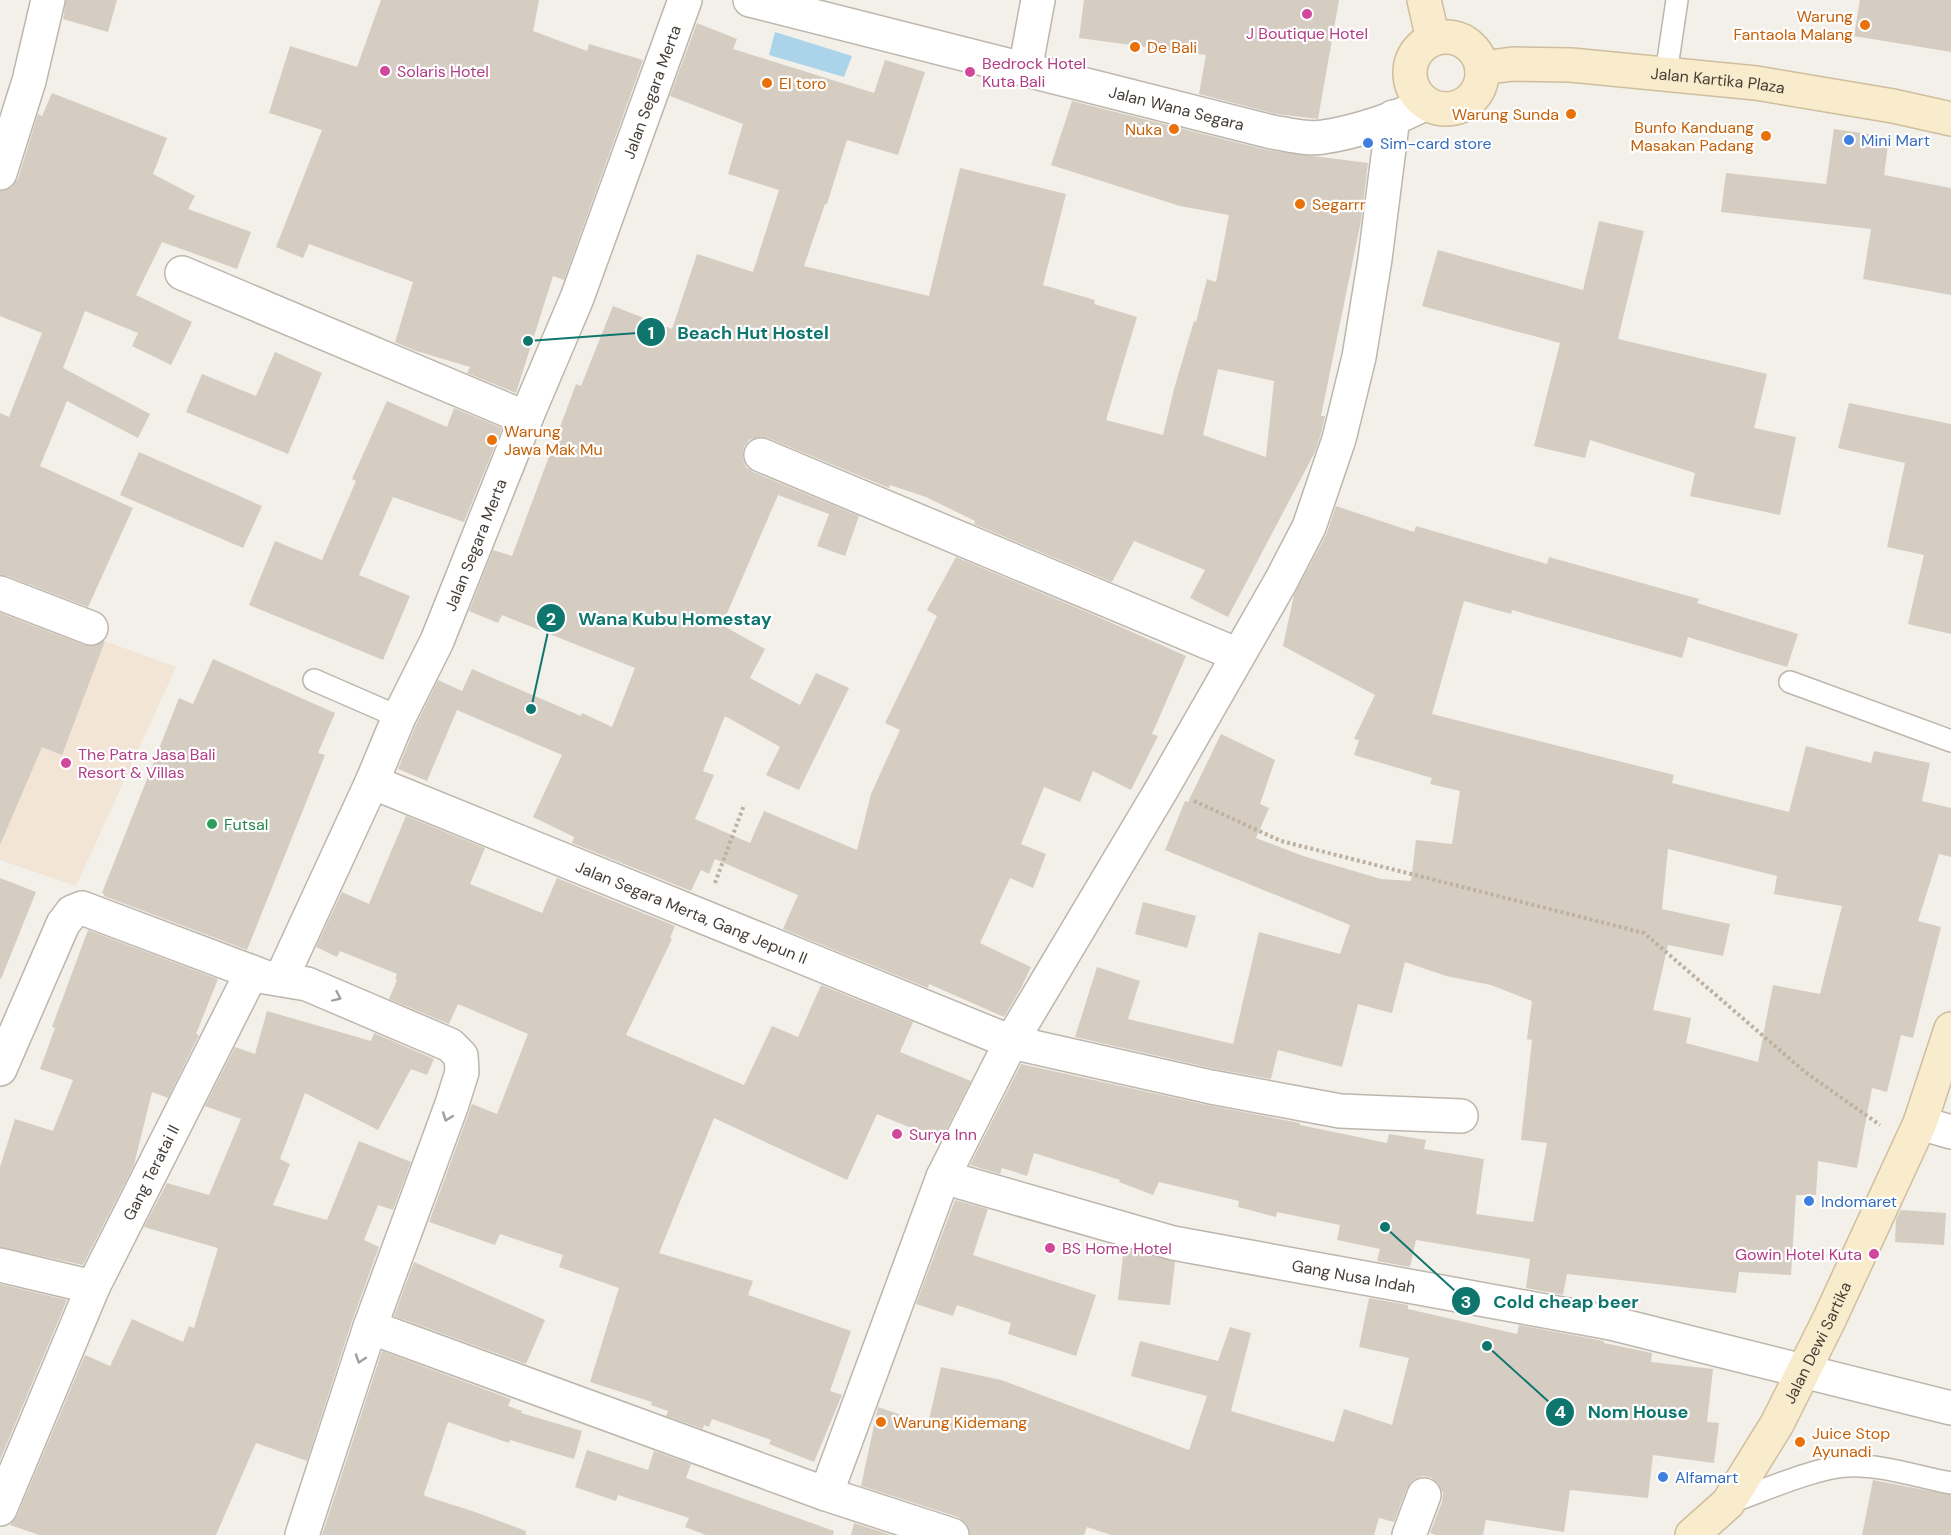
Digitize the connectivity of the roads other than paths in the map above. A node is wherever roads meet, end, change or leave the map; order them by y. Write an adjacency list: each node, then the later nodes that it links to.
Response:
1 (48, 0): 14 (street)
2 (685, 0): 16 (street, Jalan Segara Merta)
3 (750, 0): 9 (street, Jalan Wana Segara)
4 (1038, 0): 9 (street)
5 (1424, 0): 7 (main road)
6 (1677, 0): 10 (lane)
7 (1433, 39): 8 (main road); 11 (main road)
8 (1482, 68): 10 (main road, Jalan Kartika Plaza); 11 (main road)
9 (1025, 70): 12 (street, Jalan Wana Segara)
10 (1666, 74): 13 (main road, Jalan Kartika Plaza)
11 (1425, 103): 12 (street, Jalan Wana Segara)
12 (1394, 117): 20 (street)
13 (1951, 119)
14 (0, 173)
15 (182, 273): 16 (street)
16 (526, 417): 23 (street, Jalan Segara Merta)
17 (761, 455): 20 (street)
18 (0, 592): 19 (street)
19 (91, 628)
20 (1238, 655): 28 (street)
21 (314, 680): 23 (lane)
22 (1790, 682): 24 (lane)
23 (399, 717): 25 (street, Jalan Segara Merta)
24 (1951, 741)
25 (372, 783): 26 (street, Jalan Segara Merta); 28 (street, Jalan Segara Merta, Gang Jepun II)
26 (266, 976): 29 (street); 35 (street, Gang Teratai II); 36 (street, one-way to 36)
27 (1951, 1029): 32 (main road, Jalan Dewi Sartika)
28 (1011, 1042): 30 (street, Jalan Segara Merta, Gang Jepun II); 33 (street)
29 (0, 1069)
30 (1461, 1116)
31 (1951, 1132): 32 (street)
32 (1914, 1135): 37 (main road, Jalan Dewi Sartika)
33 (943, 1178): 37 (street, Gang Nusa Indah); 40 (street)
34 (0, 1265): 35 (street)
35 (93, 1287): 43 (street, Gang Teratai II)
36 (370, 1327): 40 (street); 44 (street, one-way to 44)
37 (1804, 1370): 38 (street, Gang Nusa Indah); 42 (main road, Jalan Dewi Sartika)
38 (1951, 1408)
39 (1951, 1483): 42 (lane)
40 (825, 1494): 45 (street)
41 (1424, 1495): 46 (street)
42 (1728, 1503): 47 (main road, Jalan Dewi Sartika)
43 (0, 1509)
44 (302, 1535)
45 (952, 1535)
46 (1410, 1535)
47 (1692, 1535)

